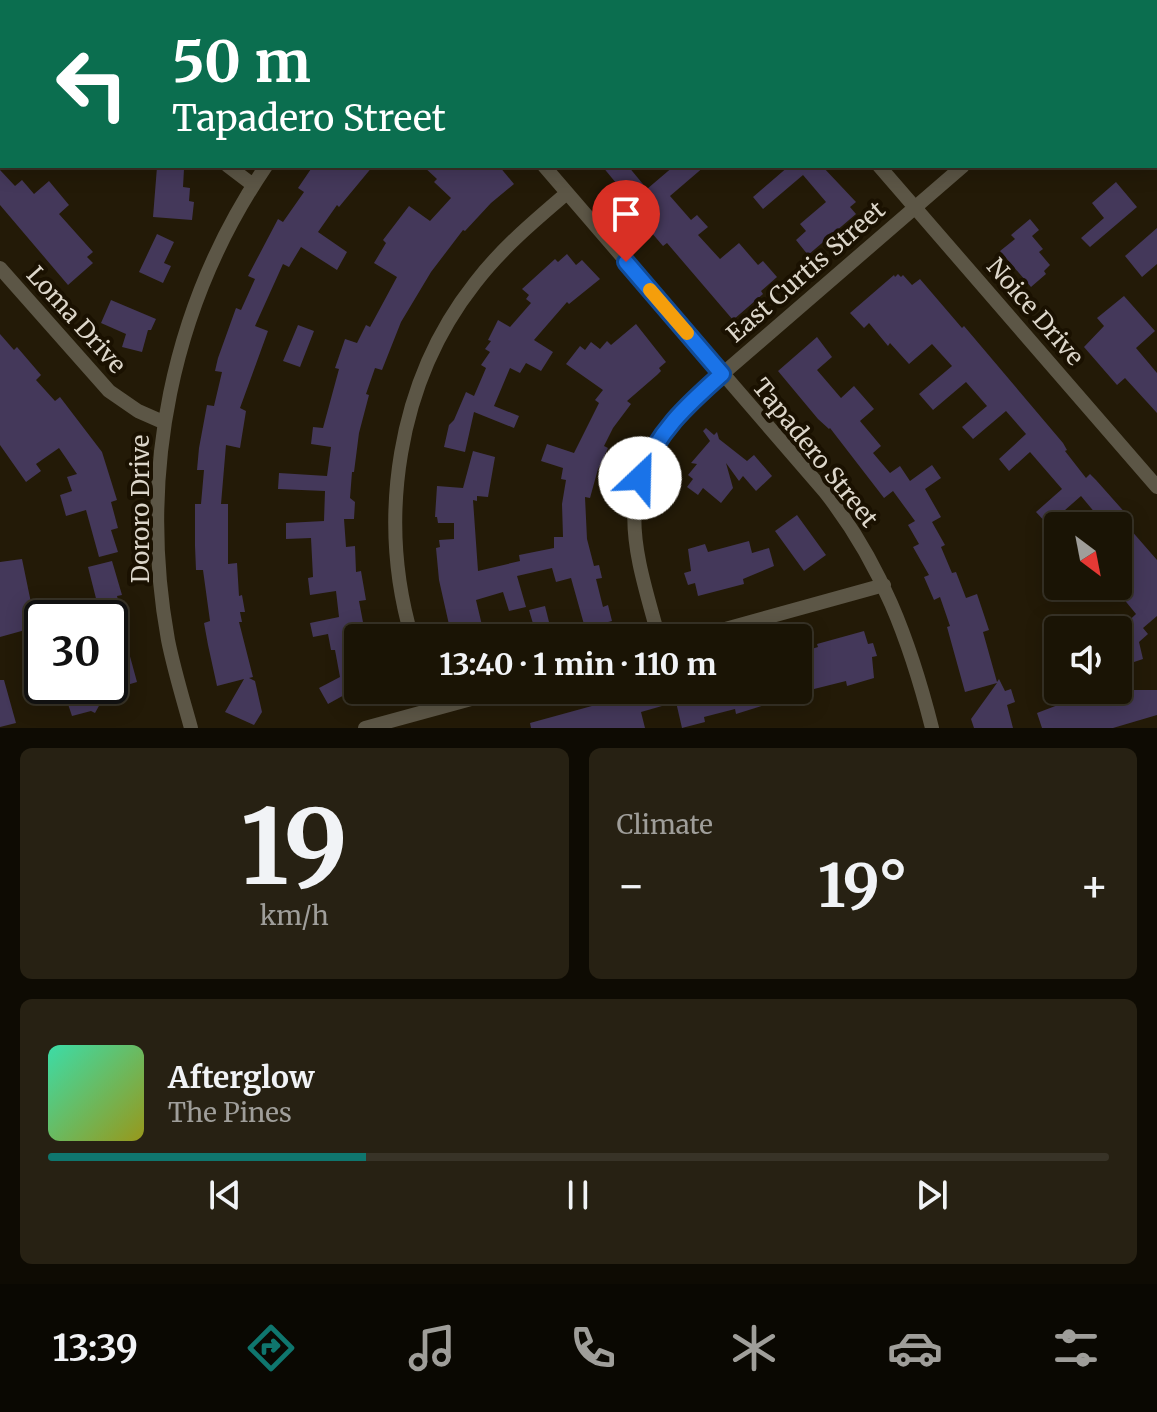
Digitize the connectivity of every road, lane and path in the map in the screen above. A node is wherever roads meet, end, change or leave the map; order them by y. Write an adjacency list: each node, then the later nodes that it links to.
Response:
1 (231, 168): 6 (street)
2 (265, 168): 6 (street, Dororo Drive)
3 (546, 168): 7 (street, Tapadero Street)
4 (881, 168): 8 (street, Noice Drive)
5 (961, 168): 8 (street, East Curtis Street)
6 (253, 185): 11 (street, Dororo Drive)
7 (567, 193): 10 (street, Tapadero Street); 14 (street)
8 (915, 208): 10 (street, East Curtis Street); 12 (street, Noice Drive)
9 (0, 268): 11 (street, Loma Drive)
10 (722, 374): 13 (street, Tapadero Street); 15 (street, East Curtis Street)
11 (163, 422): 20 (street, Dororo Drive)
12 (1157, 487)
13 (884, 585): 16 (street); 22 (street, Tapadero Street)
14 (409, 624)
15 (655, 624)
16 (743, 624)
17 (431, 704): 19 (street)
18 (452, 704): 19 (street)
19 (433, 709): 21 (street)
20 (191, 728)
21 (365, 728)
22 (932, 728)

